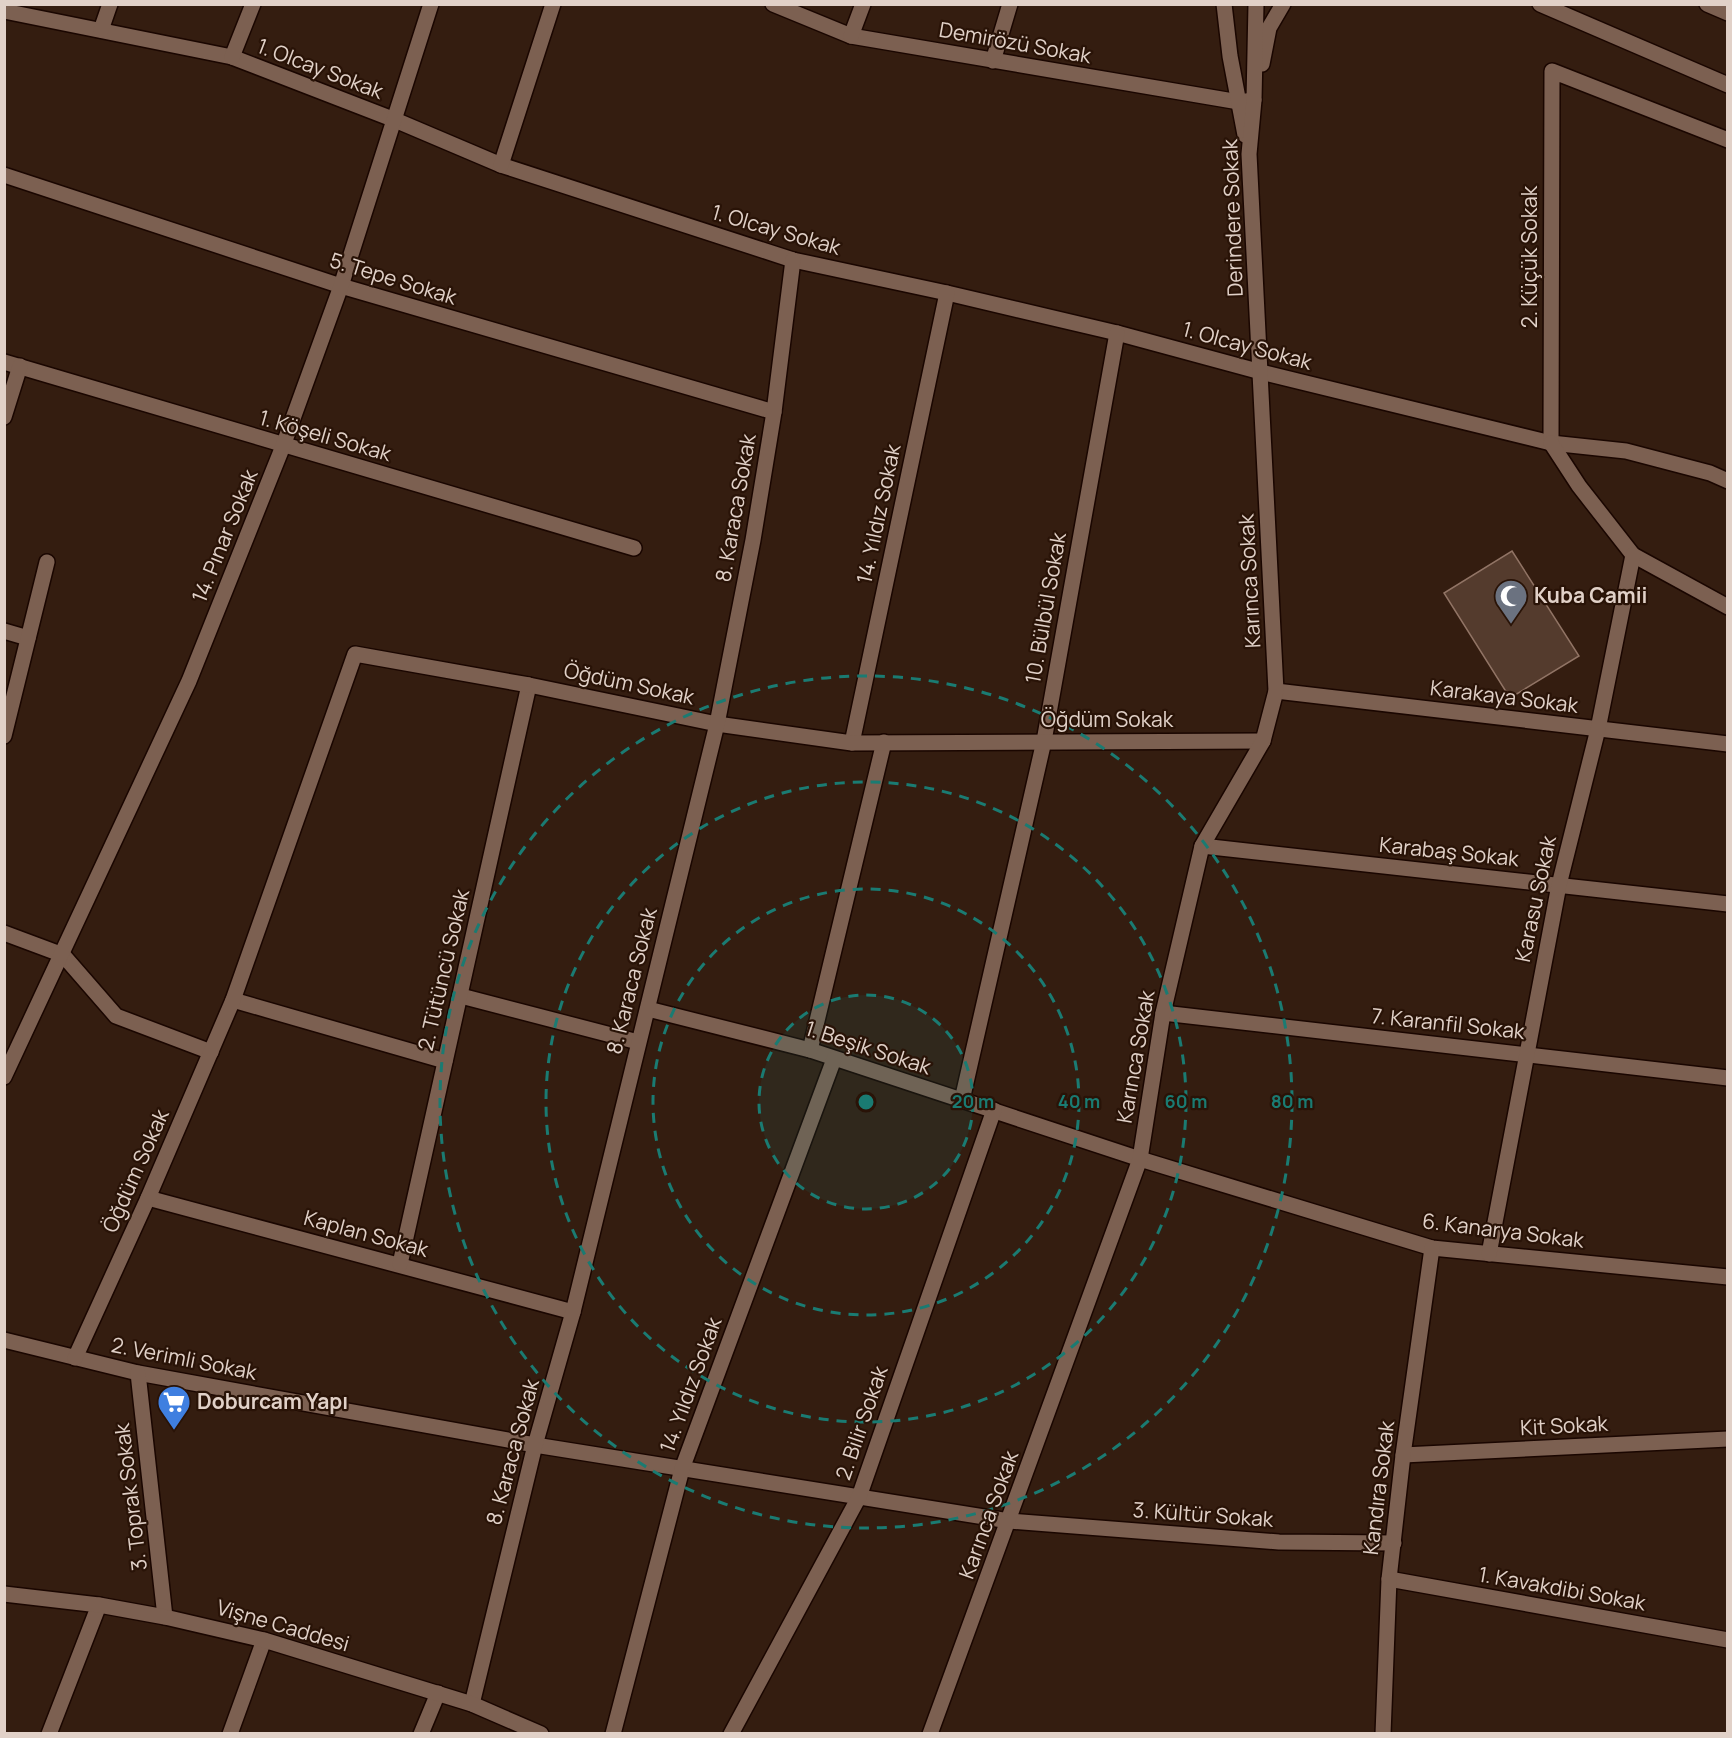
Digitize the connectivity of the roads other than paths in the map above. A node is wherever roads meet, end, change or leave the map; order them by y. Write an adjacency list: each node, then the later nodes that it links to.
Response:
1 (110, 4): 15 (street)
2 (254, 4): 17 (street)
3 (431, 4): 21 (street, 14. Pınar Sokak)
4 (553, 4): 23 (street)
5 (773, 4): 16 (street, Demirözü Sokak)
6 (863, 4): 16 (street)
7 (1010, 4): 18 (street)
8 (1256, 4): 20 (street)
9 (1283, 4): 20 (street)
10 (1540, 4): 19 (street)
11 (1707, 4): 14 (street)
12 (1224, 6): 20 (street)
13 (4, 11): 15 (street, 1. Olcay Sokak)
14 (1728, 14)
15 (101, 30): 17 (street, 1. Olcay Sokak)
16 (851, 36): 18 (street, Demirözü Sokak)
17 (232, 57): 21 (street, 1. Olcay Sokak)
18 (993, 61): 20 (street, Demirözü Sokak)
19 (1728, 85)
20 (1247, 101): 30 (street, Derindere Sokak)
21 (395, 120): 23 (street, 1. Olcay Sokak); 26 (street, 14. Pınar Sokak)
22 (1728, 140): 33 (street, 2. Küçük Sokak)
23 (501, 165): 25 (street, 1. Olcay Sokak)
24 (4, 174): 26 (street, 5. Tepe Sokak)
25 (794, 260): 27 (street, 1. Olcay Sokak); 31 (street, 8. Karaca Sokak)
26 (341, 286): 31 (street, 5. Tepe Sokak); 34 (street, 14. Pınar Sokak)
27 (947, 293): 28 (street, 1. Olcay Sokak); 50 (street, 14. Yıldız Sokak)
28 (1117, 333): 30 (street, 1. Olcay Sokak); 47 (street, 10. Bülbül Sokak)
29 (12, 364): 32 (street); 34 (street, 1. Köşeli Sokak)
30 (1261, 372): 33 (street, 1. Olcay Sokak); 43 (street, Karınca Sokak)
31 (774, 412): 44 (street, 8. Karaca Sokak)
32 (4, 417)
33 (1551, 443): 35 (street, 1. Olcay Sokak); 37 (street)
34 (283, 446): 36 (street, 1. Köşeli Sokak); 56 (street, 14. Pınar Sokak)
35 (1728, 481)
36 (634, 548)
37 (1633, 555): 39 (street); 45 (street, Karasu Sokak)
38 (47, 562): 41 (street)
39 (1728, 607)
40 (4, 631): 41 (street)
41 (28, 638): 46 (street)
42 (529, 685): 44 (street, Öğdüm Sokak); 57 (street, 2. Tütüncü Sokak); 58 (street, Öğdüm Sokak)
43 (1276, 691): 45 (street, Karakaya Sokak); 48 (street, Karınca Sokak)
44 (717, 724): 50 (street, Öğdüm Sokak); 59 (street, 8. Karaca Sokak)
45 (1598, 729): 51 (street, Karakaya Sokak); 53 (street, Karasu Sokak)
46 (4, 736)
47 (1044, 741): 48 (street, Öğdüm Sokak); 49 (street, Öğdüm Sokak); 70 (street, 10. Bülbül Sokak)
48 (1263, 741): 52 (street, Karınca Sokak)
49 (884, 742): 50 (street, Öğdüm Sokak); 62 (street)
50 (852, 743)
51 (1728, 744)
52 (1202, 846): 53 (street, Karabaş Sokak); 60 (street, Karınca Sokak)
53 (1559, 885): 54 (street, Karabaş Sokak); 64 (street, Karasu Sokak)
54 (1728, 904)
55 (4, 933): 56 (street)
56 (63, 954): 63 (street); 65 (street, 14. Pınar Sokak)
57 (461, 996): 61 (street); 67 (street, 2. Tütüncü Sokak)
58 (233, 1000): 63 (street, Öğdüm Sokak); 67 (street)
59 (648, 1009): 61 (street, 8. Karaca Sokak); 62 (street, 1. Beşik Sokak)
60 (1163, 1013): 64 (street, 7. Karanfil Sokak); 72 (street, Karınca Sokak)
61 (638, 1042): 78 (street, 8. Karaca Sokak)
62 (810, 1050): 66 (street, 1. Beşik Sokak)
63 (211, 1052): 73 (street, Öğdüm Sokak)
64 (1526, 1053): 69 (street, 7. Karanfil Sokak); 75 (street, Karasu Sokak)
65 (10, 1056): 68 (street, 14. Pınar Sokak)
66 (834, 1059): 70 (street, 1. Beşik Sokak); 85 (street, 14. Yıldız Sokak)
67 (445, 1061): 76 (street, 2. Tütüncü Sokak)
68 (4, 1077)
69 (1728, 1078)
70 (962, 1100): 71 (street, 1. Beşik Sokak)
71 (994, 1110): 72 (street, 1. Beşik Sokak); 86 (street, 2. Bilir Sokak)
72 (1140, 1160): 74 (street, 6. Kanarya Sokak); 87 (street, Karınca Sokak)
73 (148, 1198): 76 (street, Kaplan Sokak); 80 (street, Öğdüm Sokak)
74 (1432, 1248): 75 (street, 6. Kanarya Sokak); 84 (street, Kandıra Sokak)
75 (1489, 1254): 77 (street, 6. Kanarya Sokak)
76 (400, 1264): 78 (street, Kaplan Sokak)
77 (1728, 1277)
78 (573, 1312): 83 (street, 8. Karaca Sokak)
79 (4, 1340): 80 (street, 2. Verimli Sokak)
80 (75, 1358): 81 (street, 2. Verimli Sokak)
81 (138, 1373): 83 (street, 2. Verimli Sokak); 92 (street, 3. Toprak Sokak)
82 (1728, 1439): 84 (street, Kit Sokak)
83 (535, 1445): 85 (street); 96 (street, 8. Karaca Sokak)
84 (1403, 1455): 88 (street, Kandıra Sokak)
85 (682, 1469): 86 (street); 101 (street, 14. Yıldız Sokak)
86 (859, 1497): 87 (street); 102 (street, 2. Bilir Sokak)
87 (1009, 1521): 88 (street, 3. Kültür Sokak); 103 (street, Karınca Sokak)
88 (1394, 1543): 89 (street, Kandıra Sokak)
89 (1389, 1579): 94 (street, 1. Kavakdibi Sokak); 104 (street, Kandıra Sokak)
90 (4, 1594): 91 (street, Vişne Caddesi)
91 (99, 1605): 92 (street, Vişne Caddesi); 97 (street)
92 (165, 1617): 93 (street, Vişne Caddesi)
93 (264, 1640): 95 (street, Vişne Caddesi); 98 (street)
94 (1728, 1640)
95 (438, 1693): 96 (street, Vişne Caddesi); 99 (street)
96 (472, 1704): 100 (street, Vişne Caddesi)
97 (49, 1734)
98 (230, 1734)
99 (421, 1734)
100 (541, 1734)
101 (613, 1734)
102 (732, 1734)
103 (930, 1734)
104 (1383, 1734)

